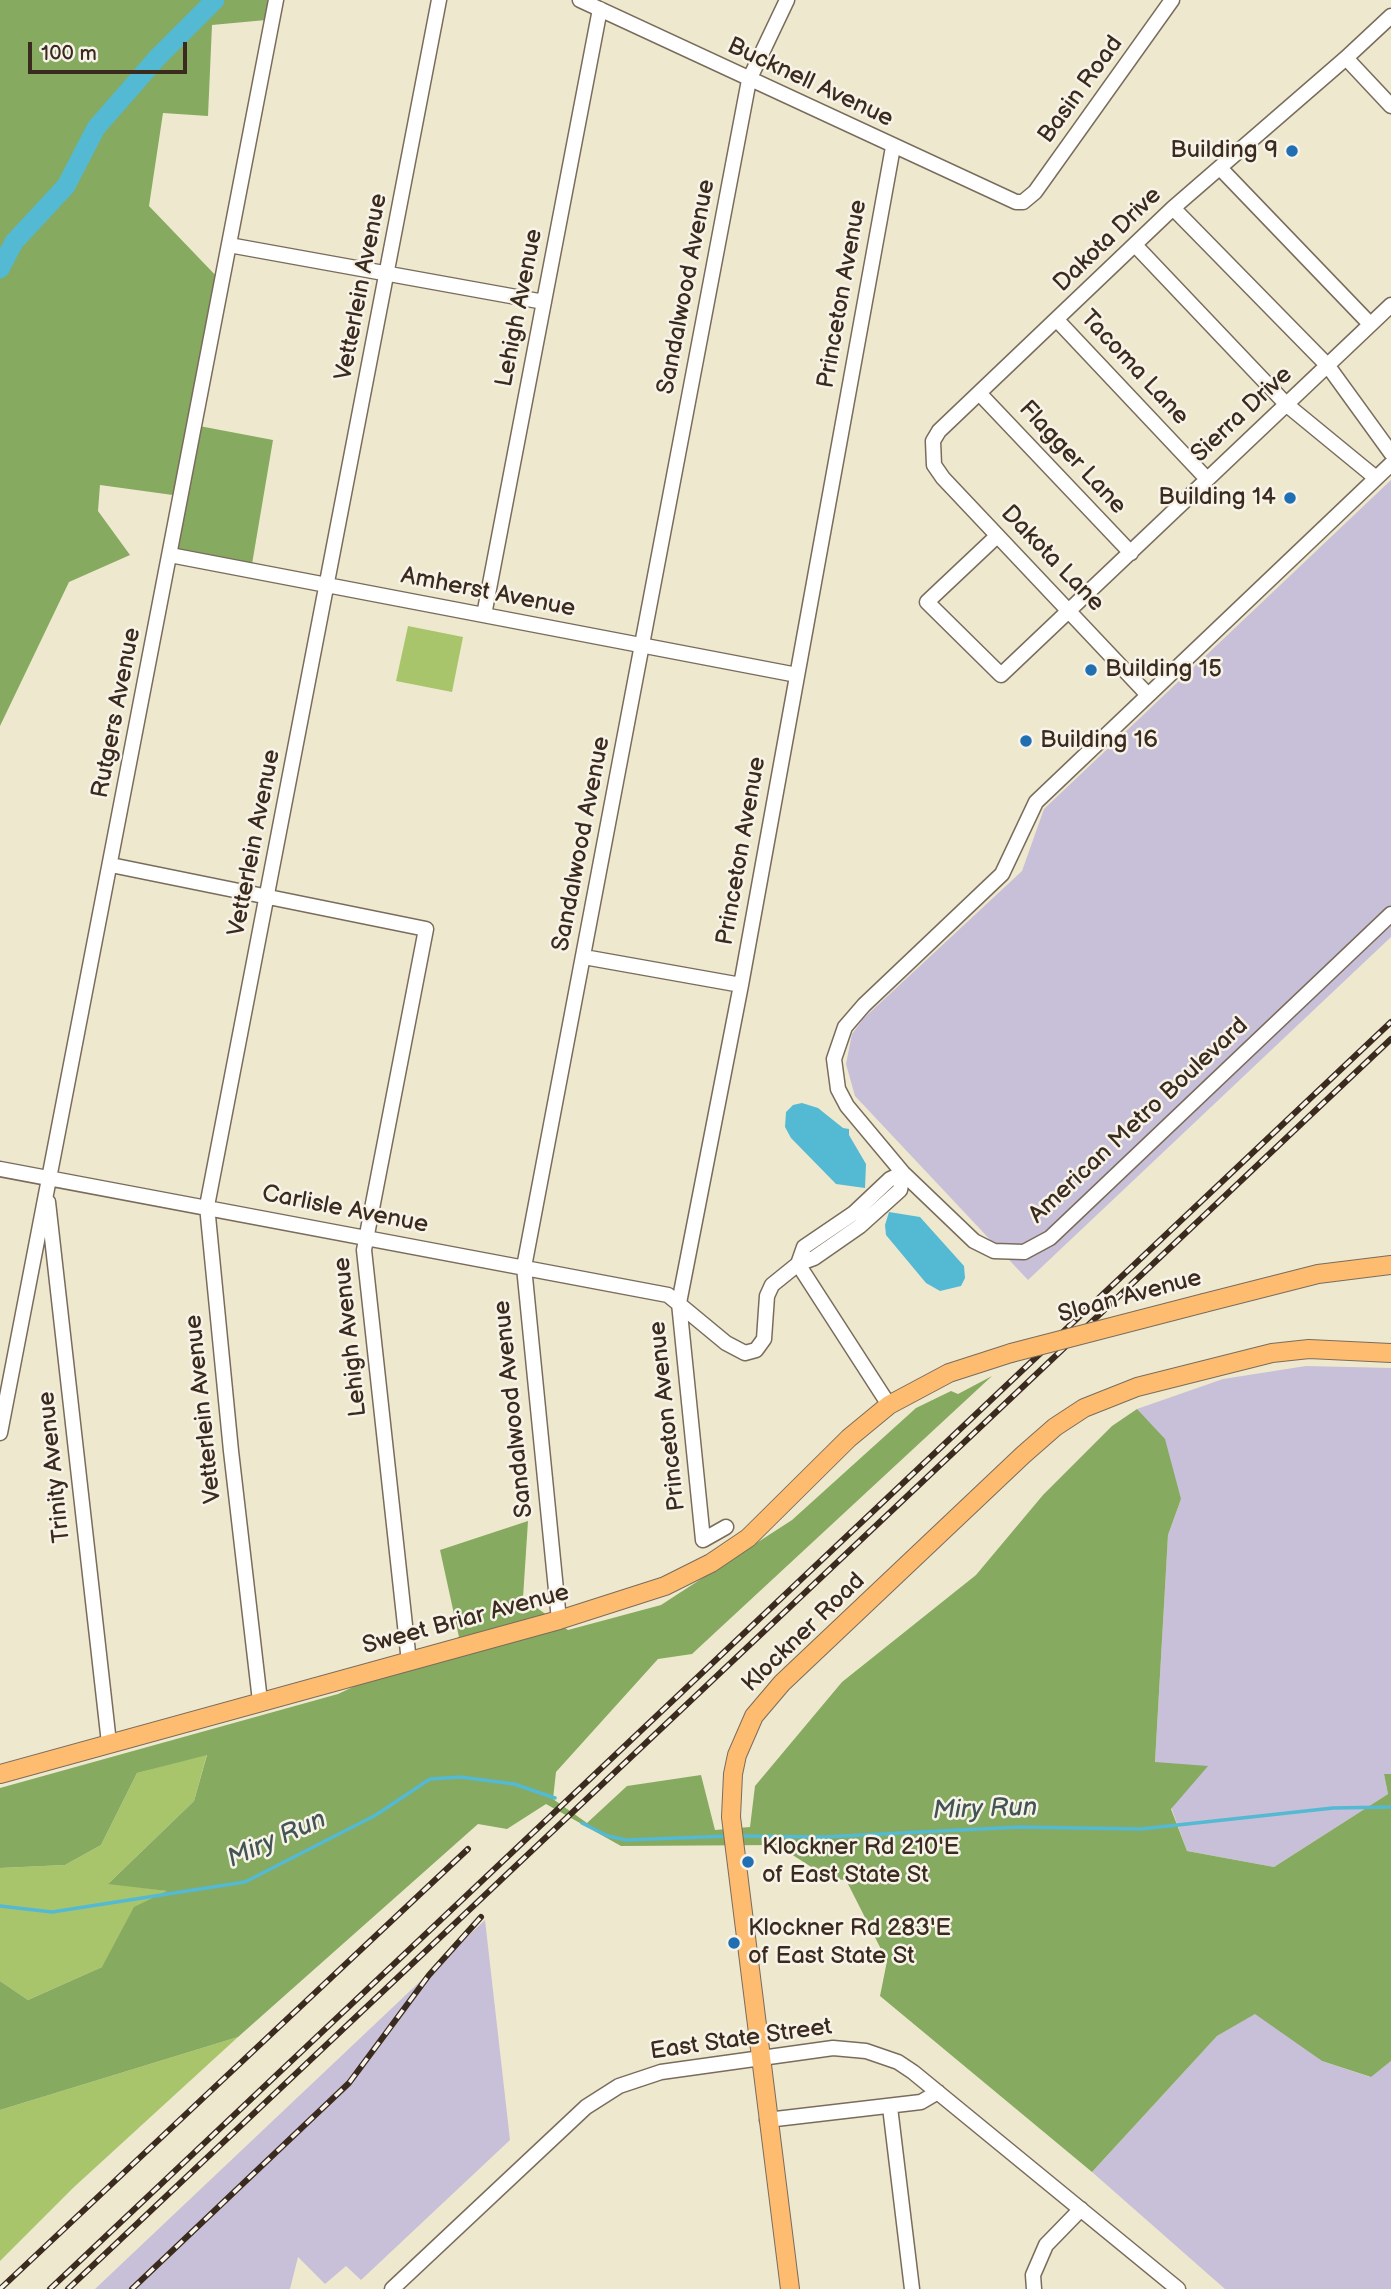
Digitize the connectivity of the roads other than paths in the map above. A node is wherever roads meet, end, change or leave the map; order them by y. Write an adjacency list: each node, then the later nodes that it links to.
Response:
1 (276, 0): 15 (street, Rutgers Avenue)
2 (439, 0): 17 (street, Vetterlein Avenue)
3 (580, 0): 6 (street, Bucknell Avenue)
4 (787, 0): 9 (street, Sandalwood Avenue)
5 (1172, 0): 13 (street, Basin Road)
6 (600, 9): 9 (street, Bucknell Avenue); 18 (street, Lehigh Avenue)
7 (1391, 16): 8 (street, Dakota Drive)
8 (1346, 58): 10 (street); 12 (street, Dakota Drive)
9 (749, 80): 11 (street, Bucknell Avenue); 36 (street, Sandalwood Avenue)
10 (1391, 106)
11 (893, 147): 13 (street, Bucknell Avenue); 37 (street, Princeton Avenue)
12 (1221, 169): 14 (street, Dakota Drive); 21 (street)
13 (1023, 202)
14 (1173, 208): 16 (street, Dakota Drive); 22 (street)
15 (229, 245): 17 (street); 32 (street, Rutgers Avenue)
16 (1135, 245): 20 (street, Dakota Drive); 24 (street)
17 (387, 274): 18 (street); 33 (street, Vetterlein Avenue)
18 (544, 302): 35 (street, Lehigh Avenue)
19 (1391, 304): 21 (street, Sierra Drive)
20 (1057, 320): 23 (street, Dakota Drive); 29 (street, Tacoma Lane)
21 (1370, 324): 22 (street, Sierra Drive)
22 (1328, 366): 24 (street, Sierra Drive); 26 (street)
23 (980, 394): 25 (street, Dakota Drive); 31 (street, Flagger Lane)
24 (1287, 405): 28 (street); 29 (street, Sierra Drive)
25 (931, 452): 30 (street, Dakota Lane)
26 (1391, 453)
27 (1391, 464): 28 (street, American Metro Boulevard)
28 (1376, 478): 38 (street, American Metro Boulevard)
29 (1207, 479): 31 (street, Sierra Drive)
30 (997, 536): 34 (street, Dakota Lane); 34 (street, Sierra Drive)
31 (1130, 553): 34 (street, Sierra Drive)
32 (170, 555): 33 (street, Amherst Avenue); 39 (street, Rutgers Avenue)
33 (328, 585): 35 (street, Amherst Avenue); 40 (street, Vetterlein Avenue)
34 (1071, 611): 38 (street, Dakota Lane)
35 (484, 615): 36 (street, Amherst Avenue)
36 (643, 645): 37 (street, Amherst Avenue); 42 (street, Sandalwood Avenue)
37 (797, 675): 43 (street, Princeton Avenue)
38 (1147, 694): 45 (street, American Metro Boulevard)
39 (111, 865): 40 (street); 46 (street, Rutgers Avenue)
40 (267, 897): 47 (street, Vetterlein Avenue); 48 (street, Lehigh Avenue)
41 (1391, 914): 45 (street, American Metro Boulevard)
42 (584, 957): 43 (street); 51 (street, Sandalwood Avenue)
43 (741, 985): 52 (street, Princeton Avenue)
44 (0, 1169): 46 (street, Carlisle Avenue)
45 (903, 1173): 49 (street)
46 (47, 1182): 47 (street, Carlisle Avenue); 55 (street, Rutgers Avenue); 60 (street, Trinity Avenue)
47 (207, 1206): 48 (street, Carlisle Avenue); 59 (street, Vetterlein Avenue)
48 (365, 1237): 51 (street, Carlisle Avenue); 58 (street, Lehigh Avenue)
49 (798, 1264): 52 (street, Carlisle Avenue); 54 (street)
50 (1391, 1265): 54 (main road, Sloan Avenue, bridge)
51 (524, 1267): 52 (street, Carlisle Avenue); 57 (street, Sandalwood Avenue)
52 (679, 1303): 56 (street, Princeton Avenue)
53 (1391, 1353): 62 (main road, Klockner Road)
54 (890, 1405): 57 (main road, Sweet Briar Avenue)
55 (0, 1433)
56 (726, 1527)
57 (559, 1620): 58 (main road, Sweet Briar Avenue)
58 (409, 1662): 59 (main road, Sweet Briar Avenue)
59 (260, 1701): 60 (main road, Sweet Briar Avenue)
60 (109, 1743): 61 (main road, Sweet Briar Avenue)
61 (0, 1774)
62 (760, 2058): 63 (street, East State Street); 65 (main road, Klockner Road); 67 (street, East State Street)
63 (938, 2092): 64 (street); 66 (street, East State Street)
64 (890, 2107): 65 (street); 69 (street)
65 (767, 2120): 68 (main road, Klockner Road)
66 (1081, 2209): 70 (street); 71 (street, East State Street)
67 (392, 2289)
68 (790, 2289)
69 (912, 2289)
70 (1034, 2289)
71 (1178, 2289)

